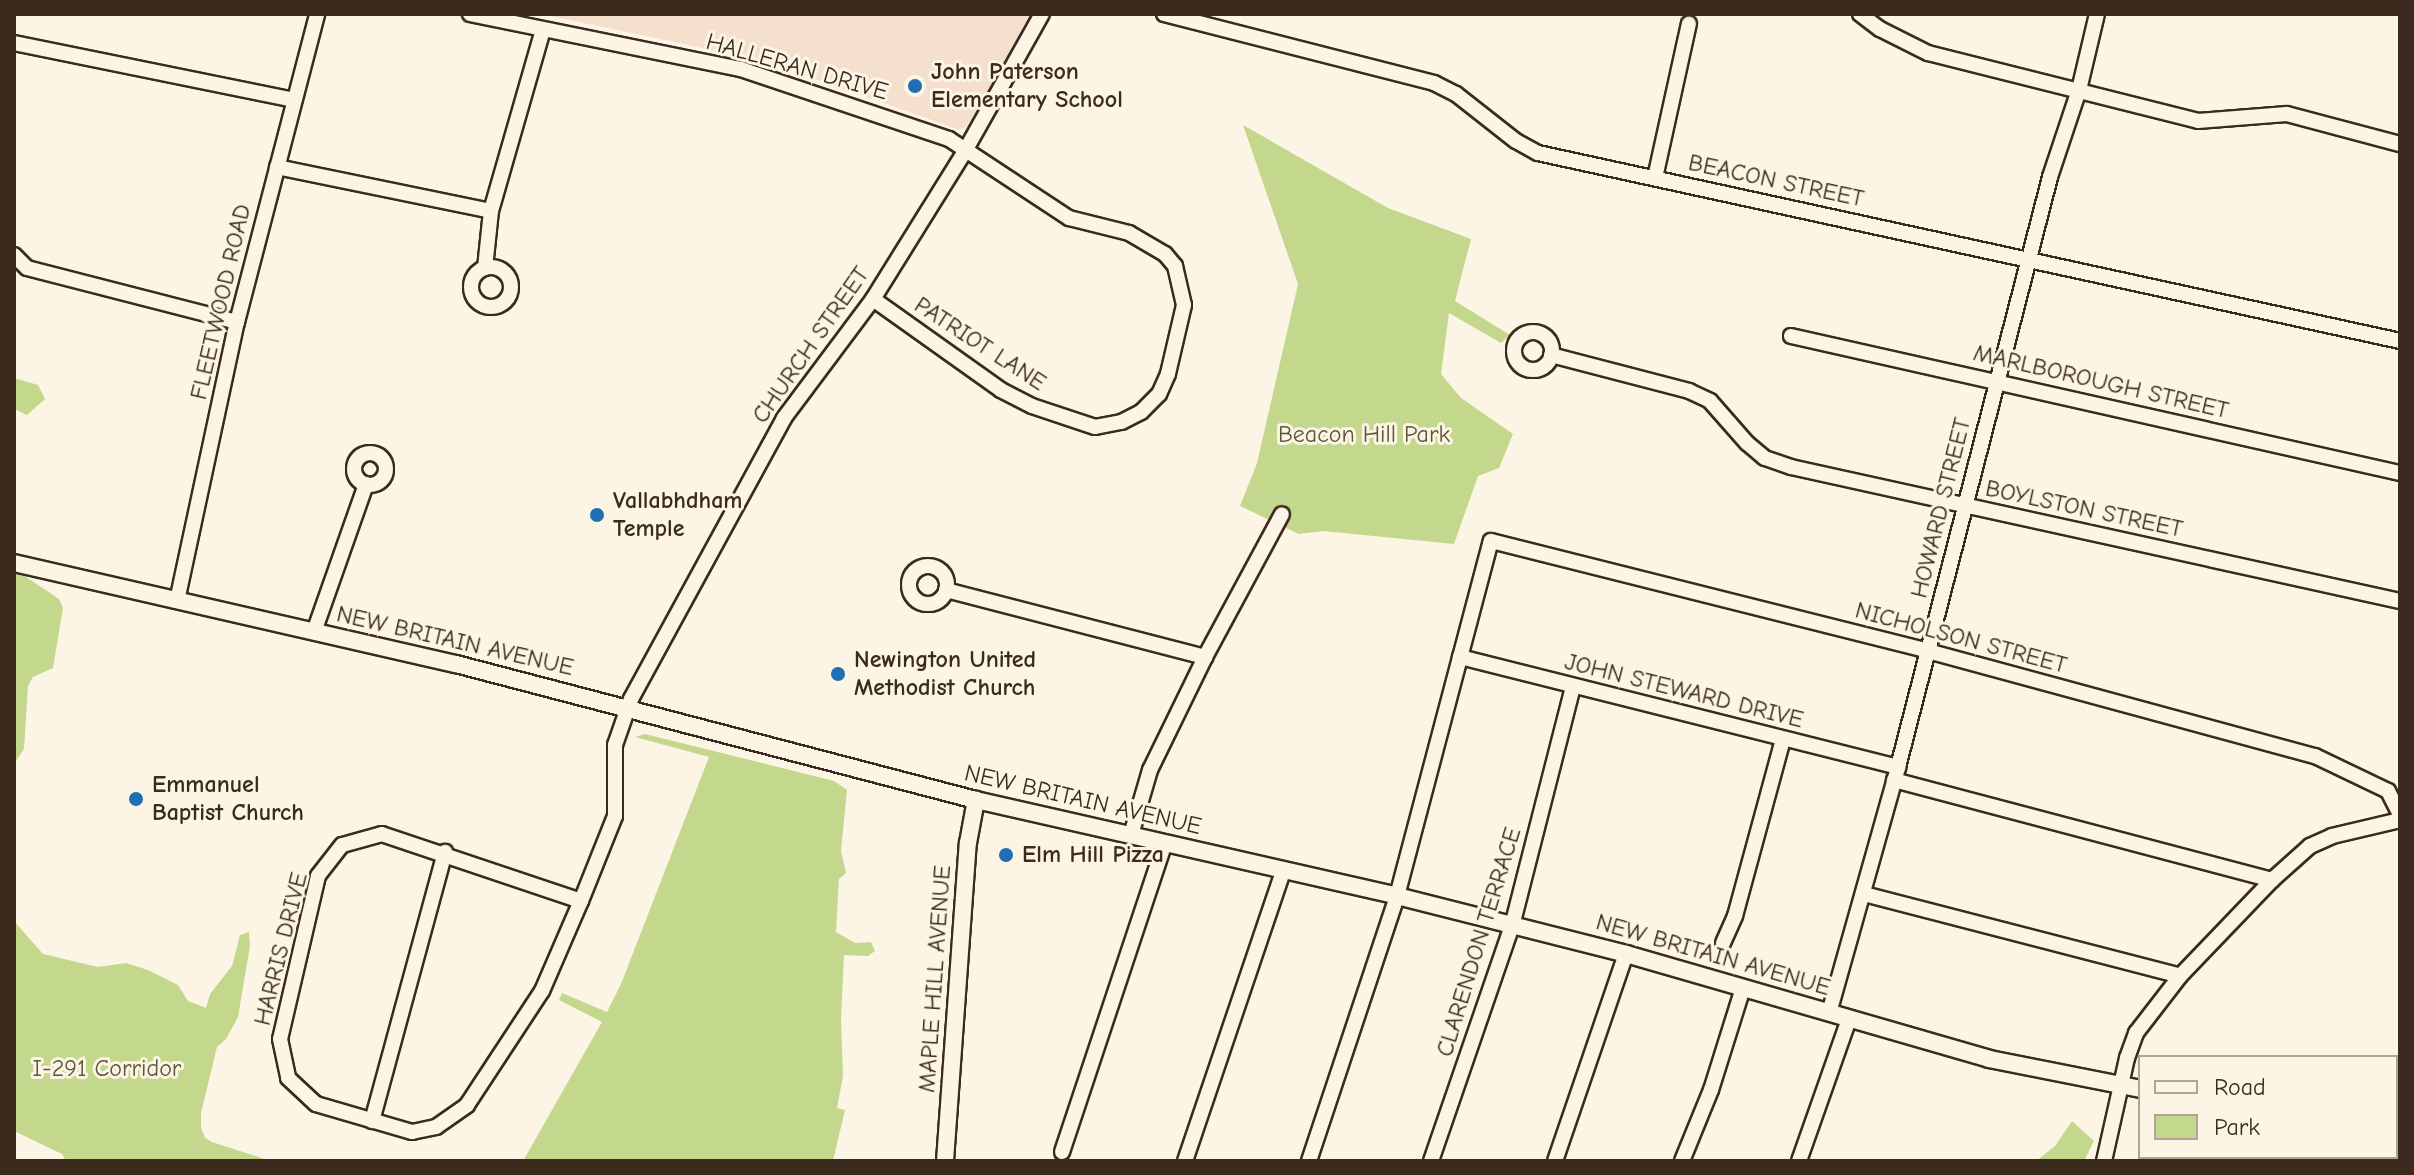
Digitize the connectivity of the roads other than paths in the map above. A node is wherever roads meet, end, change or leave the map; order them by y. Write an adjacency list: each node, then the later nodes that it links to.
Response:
1 (317, 14): 11 (street, FLEETWOOD ROAD)
2 (470, 14): 8 (street, HALLERAN DRIVE)
3 (1042, 14): 13 (street, CHURCH STREET)
4 (1164, 14): 15 (street, BEACON STREET)
5 (1860, 14): 10 (street)
6 (2097, 14): 10 (street, HOWARD STREET)
7 (1689, 24): 15 (street)
8 (543, 30): 13 (street, HALLERAN DRIVE); 16 (street)
9 (14, 43): 11 (street)
10 (2079, 90): 12 (street); 18 (street, HOWARD STREET)
11 (294, 100): 14 (street, FLEETWOOD ROAD)
12 (2400, 144)
13 (965, 151): 20 (street, CHURCH STREET); 20 (street, PATRIOT LANE)
14 (277, 167): 16 (street); 21 (street, FLEETWOOD ROAD)
15 (1655, 178): 18 (street, BEACON STREET)
16 (491, 211): 19 (street)
17 (14, 255): 21 (street)
18 (2029, 259): 23 (street, BEACON STREET); 25 (street, HOWARD STREET)
19 (485, 268)
20 (873, 299): 39 (street, CHURCH STREET)
21 (237, 322): 32 (street, FLEETWOOD ROAD)
22 (1791, 336): 25 (street, MARLBOROUGH STREET)
23 (2400, 341)
24 (1551, 355): 28 (street, BOYLSTON STREET)
25 (1996, 380): 26 (street, MARLBOROUGH STREET); 28 (street, HOWARD STREET)
26 (2400, 473)
27 (366, 484): 34 (street)
28 (1963, 505): 33 (street, BOYLSTON STREET); 35 (street, HOWARD STREET)
29 (1282, 514): 36 (street)
30 (14, 563): 32 (main road, NEW BRITAIN AVENUE)
31 (946, 590): 36 (street)
32 (177, 601): 34 (main road, NEW BRITAIN AVENUE)
33 (2400, 601)
34 (314, 632): 39 (main road, NEW BRITAIN AVENUE)
35 (1928, 651): 37 (street, NICHOLSON STREET); 41 (street, HOWARD STREET); 43 (street, NICHOLSON STREET)
36 (1205, 657): 44 (street)
37 (1460, 657): 38 (street, JOHN STEWARD DRIVE); 50 (street)
38 (1573, 687): 40 (street, JOHN STEWARD DRIVE); 52 (street, CLARENDON TERRACE)
39 (627, 708): 42 (main road, NEW BRITAIN AVENUE); 51 (street, HARRIS DRIVE)
40 (1783, 739): 41 (street, JOHN STEWARD DRIVE); 53 (street)
41 (1896, 774): 48 (street, JOHN STEWARD DRIVE); 49 (street, HOWARD STREET)
42 (976, 800): 44 (main road, NEW BRITAIN AVENUE); 62 (main road, MAPLE HILL AVENUE)
43 (2400, 817): 48 (street)
44 (1131, 835): 45 (main road, NEW BRITAIN AVENUE)
45 (1165, 843): 47 (main road, NEW BRITAIN AVENUE); 61 (street)
46 (445, 852): 51 (street, HARRIS DRIVE); 60 (street); 60 (street, HARRIS DRIVE)
47 (1283, 871): 50 (main road, NEW BRITAIN AVENUE); 63 (street)
48 (2272, 880): 55 (street)
49 (1864, 894): 55 (street); 57 (street, HOWARD STREET)
50 (1397, 896): 52 (main road, NEW BRITAIN AVENUE); 64 (street)
51 (581, 901): 60 (street, HARRIS DRIVE)
52 (1512, 926): 54 (main road, NEW BRITAIN AVENUE); 65 (street, CLARENDON TERRACE)
53 (1723, 943)
54 (1626, 954): 56 (main road, NEW BRITAIN AVENUE); 66 (street)
55 (2180, 976): 59 (street)
56 (1743, 988): 57 (main road, NEW BRITAIN AVENUE); 67 (street)
57 (1829, 1013): 58 (main road, NEW BRITAIN AVENUE)
58 (1849, 1019): 59 (main road, NEW BRITAIN AVENUE); 68 (street)
59 (2132, 1087): 69 (street)
60 (372, 1121)
61 (1062, 1152)
62 (945, 1161)
63 (1185, 1161)
64 (1309, 1161)
65 (1431, 1161)
66 (1555, 1161)
67 (1682, 1161)
68 (1799, 1161)
69 (2104, 1161)

